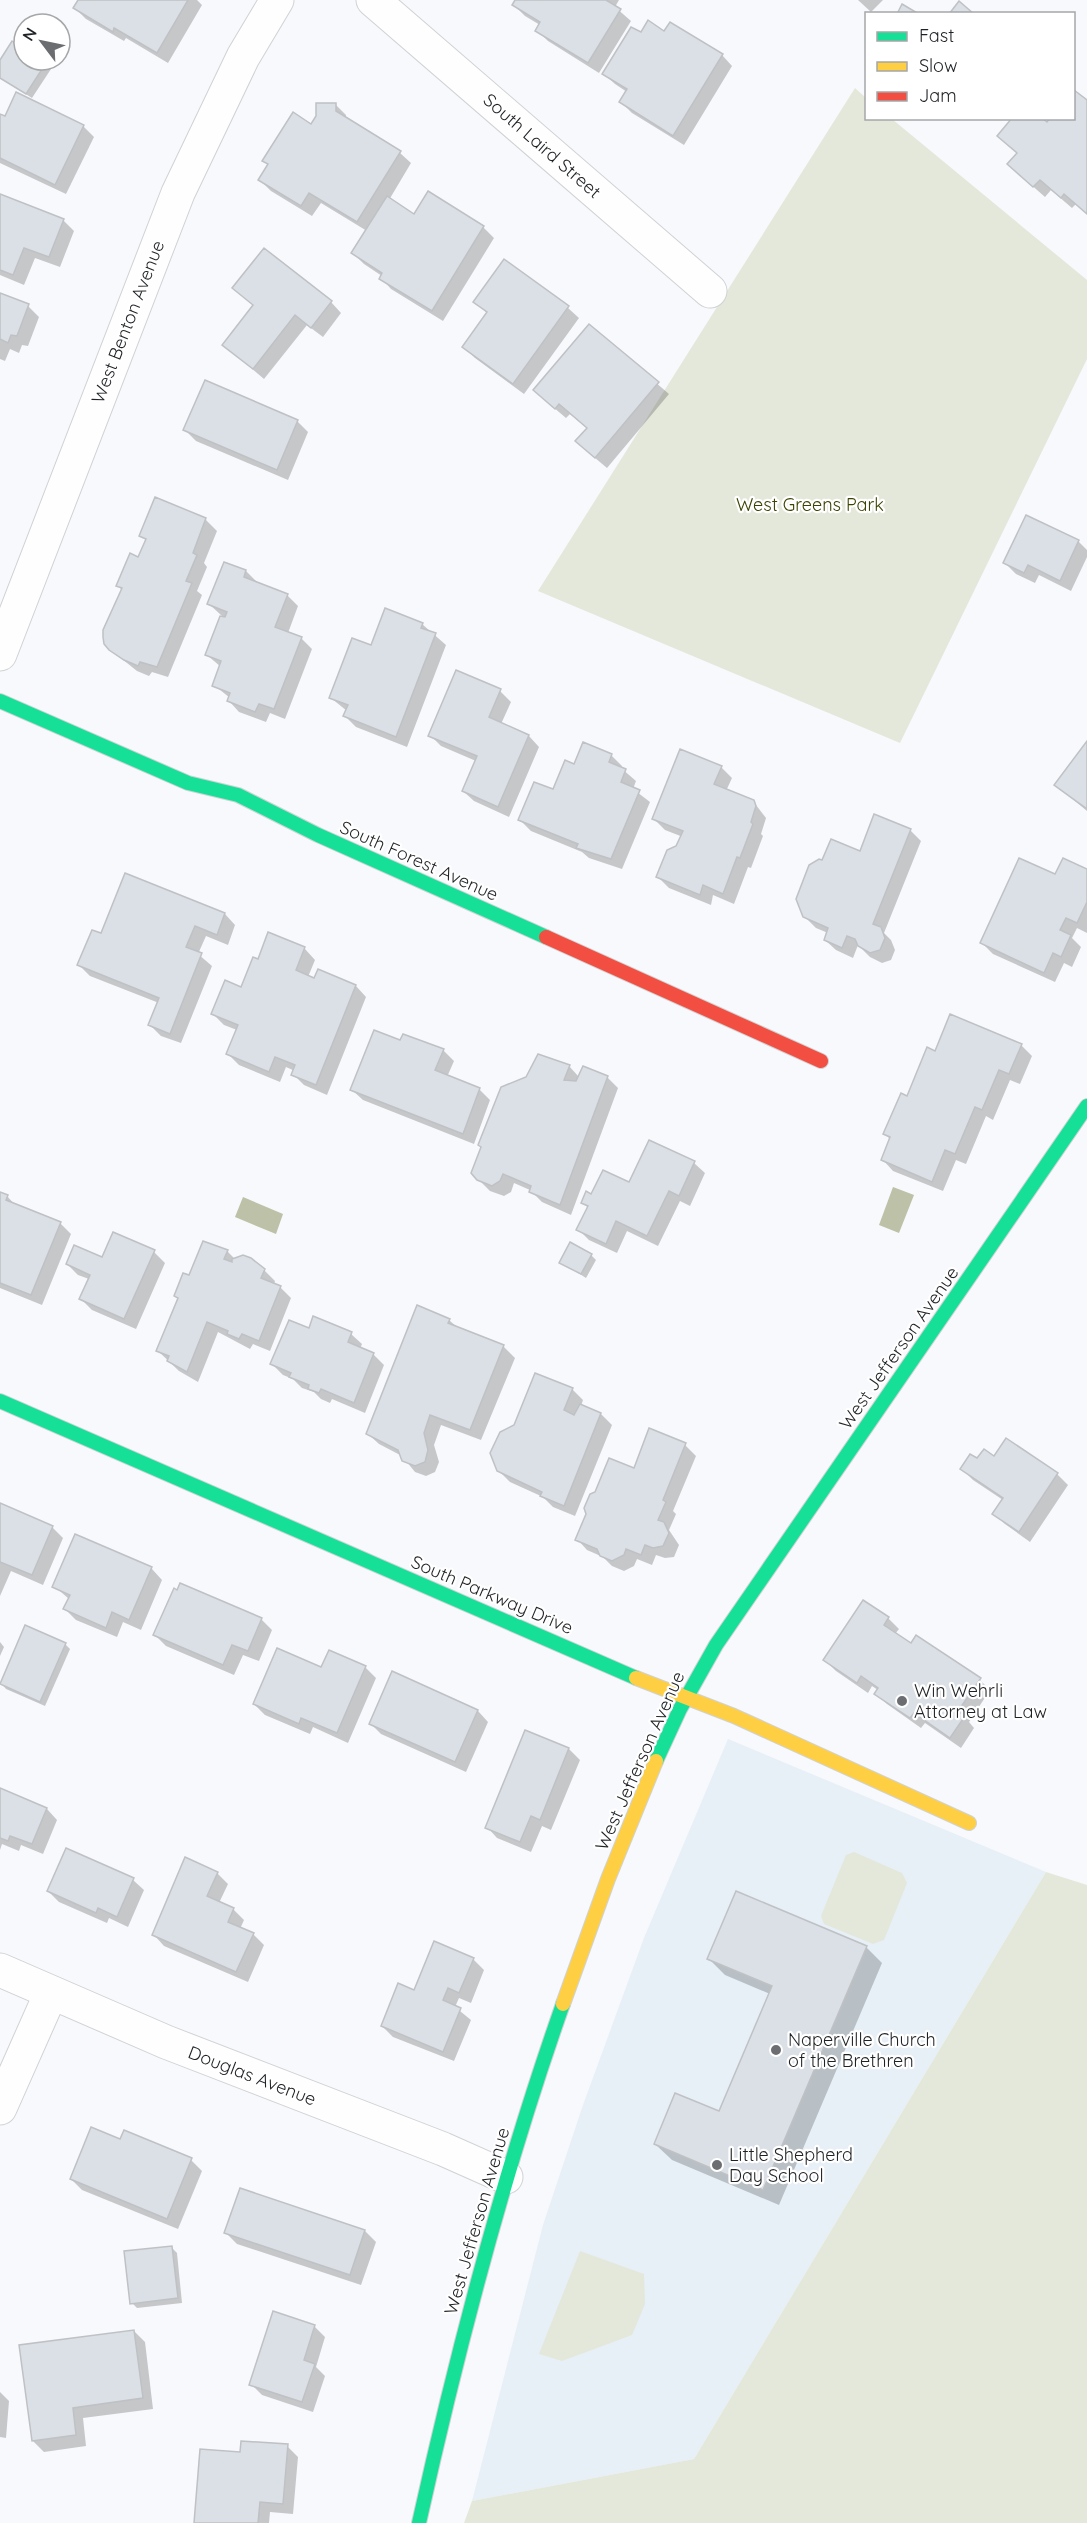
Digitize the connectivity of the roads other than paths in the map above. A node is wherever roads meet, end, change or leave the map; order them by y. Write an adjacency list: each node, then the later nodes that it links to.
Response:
1 (277, 0): 4 (street, West Benton Avenue)
2 (373, 0): 3 (street, South Laird Street)
3 (710, 291)
4 (0, 654)
5 (0, 701): 6 (street, South Forest Avenue)
6 (820, 1061)
7 (1087, 1106): 9 (street, West Jefferson Avenue)
8 (0, 1401): 9 (street, South Parkway Drive)
9 (686, 1696): 10 (street, South Parkway Drive); 14 (street, West Jefferson Avenue)
10 (969, 1823)
11 (0, 1970): 12 (street, Douglas Avenue)
12 (51, 1993): 13 (street); 14 (street, Douglas Avenue)
13 (0, 2108)
14 (506, 2177): 15 (street, West Jefferson Avenue)
15 (419, 2523)

